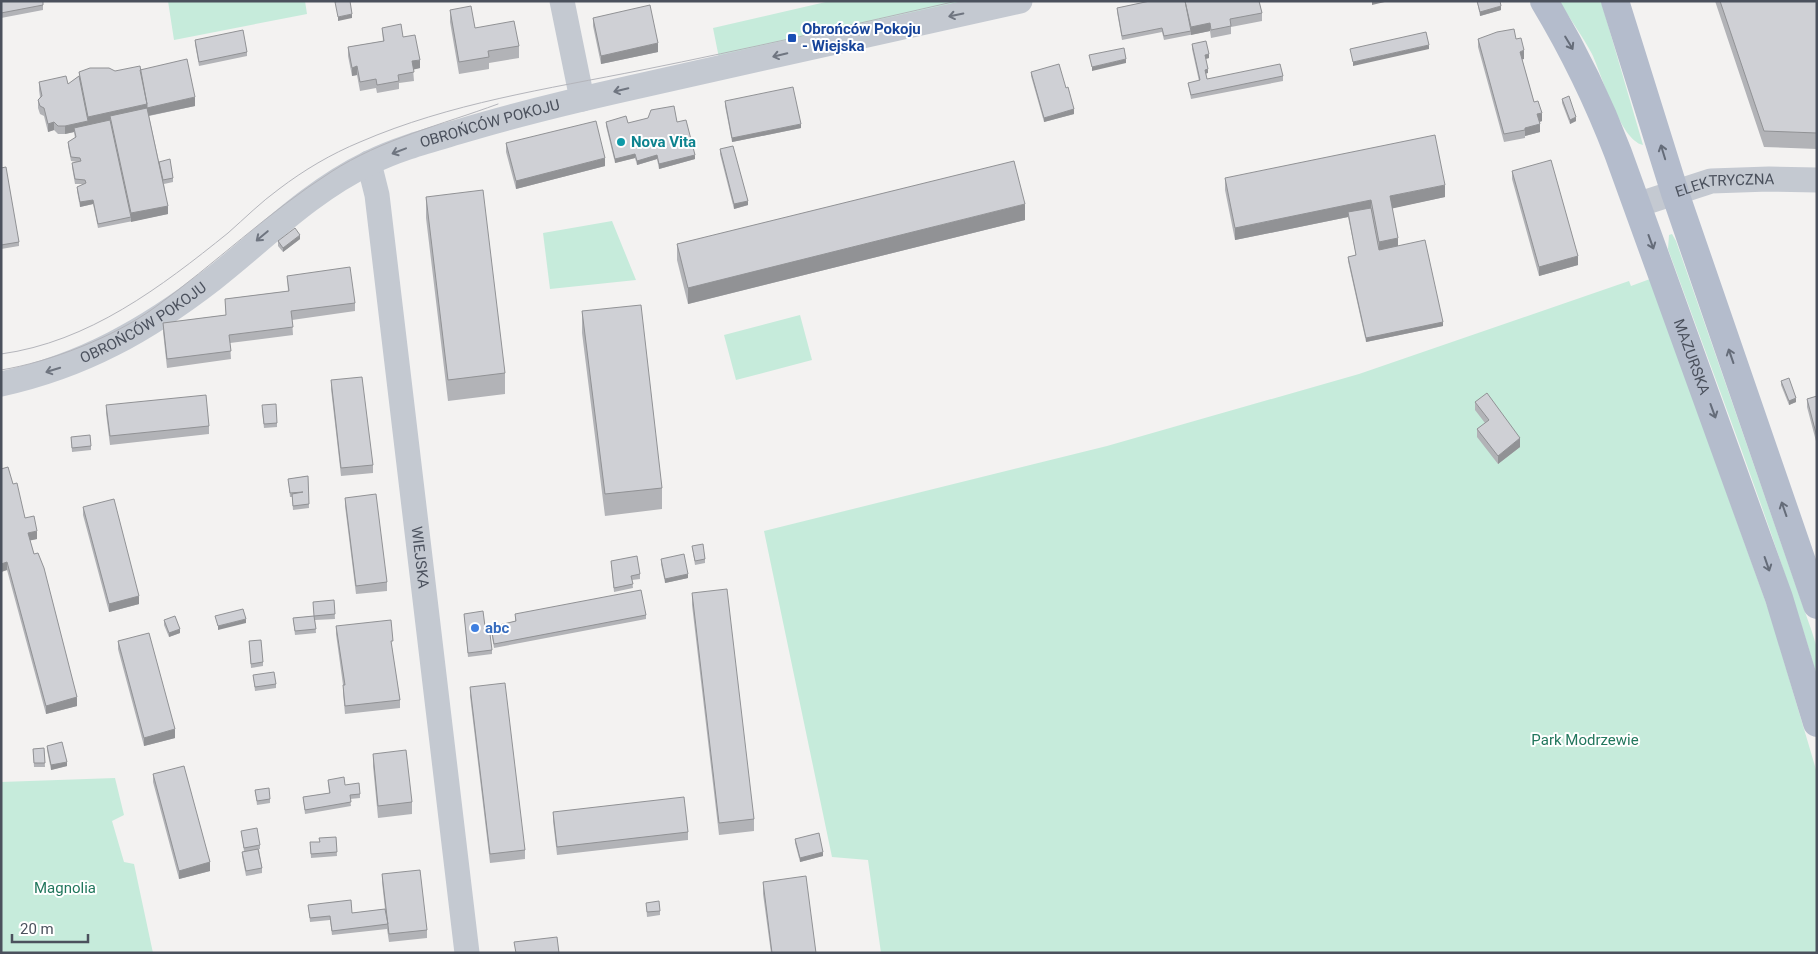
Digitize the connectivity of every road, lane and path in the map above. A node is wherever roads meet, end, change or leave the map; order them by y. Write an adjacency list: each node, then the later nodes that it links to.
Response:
1 (562, 1): 5 (street)
2 (1020, 1): 5 (street, OBROŃCÓW POKOJU, one-way to 5)
3 (1544, 1): 9 (main road, MAZURSKA, one-way to 9)
4 (1615, 1): 8 (main road, one-way to 4)
5 (582, 99): 6 (street, OBROŃCÓW POKOJU, one-way to 6)
6 (369, 163): 10 (street, OBROŃCÓW POKOJU, one-way to 10); 13 (street, WIEJSKA)
7 (1817, 180): 8 (street, ELEKTRYCZNA)
8 (1675, 193): 9 (street, ELEKTRYCZNA); 11 (main road, one-way to 8)
9 (1637, 205): 12 (main road, MAZURSKA, one-way to 12)
10 (15, 388)
11 (1817, 605)
12 (1817, 723)
13 (467, 953)

